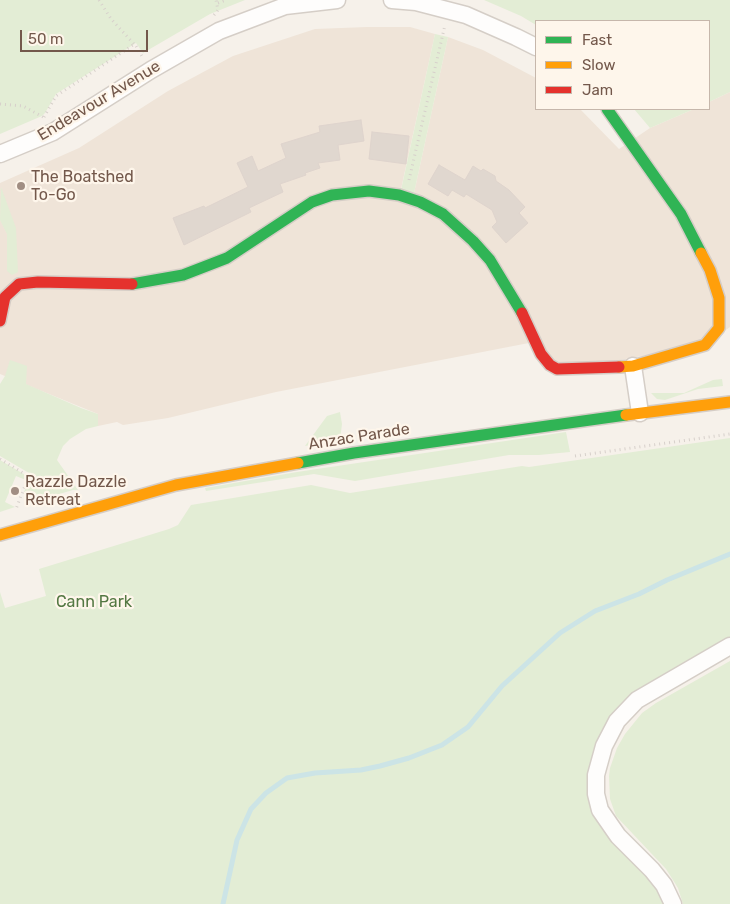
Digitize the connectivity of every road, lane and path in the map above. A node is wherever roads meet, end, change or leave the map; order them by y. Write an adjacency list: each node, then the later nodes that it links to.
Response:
1 (99, 0): 7 (path)
2 (226, 0): 5 (path)
3 (337, 0): 9 (street, Endeavour Avenue)
4 (392, 0): 6 (street)
5 (217, 3)
6 (448, 10): 8 (street); 15 (path)
7 (135, 45): 9 (path); 12 (path)
8 (535, 46)
9 (151, 70): 14 (street, Endeavour Avenue)
10 (0, 104): 12 (path)
11 (608, 110): 17 (street)
12 (43, 117): 13 (path)
13 (36, 120)
14 (0, 154)
15 (406, 197): 16 (street); 17 (street)
16 (0, 321)
17 (633, 366): 19 (street)
18 (730, 402): 19 (street, Anzac Parade)
19 (640, 413): 24 (street, Anzac Parade)
20 (730, 434): 21 (path)
21 (575, 456)
22 (0, 459): 23 (path)
23 (16, 509)
24 (0, 535)
25 (730, 646): 26 (street)
26 (673, 904)

